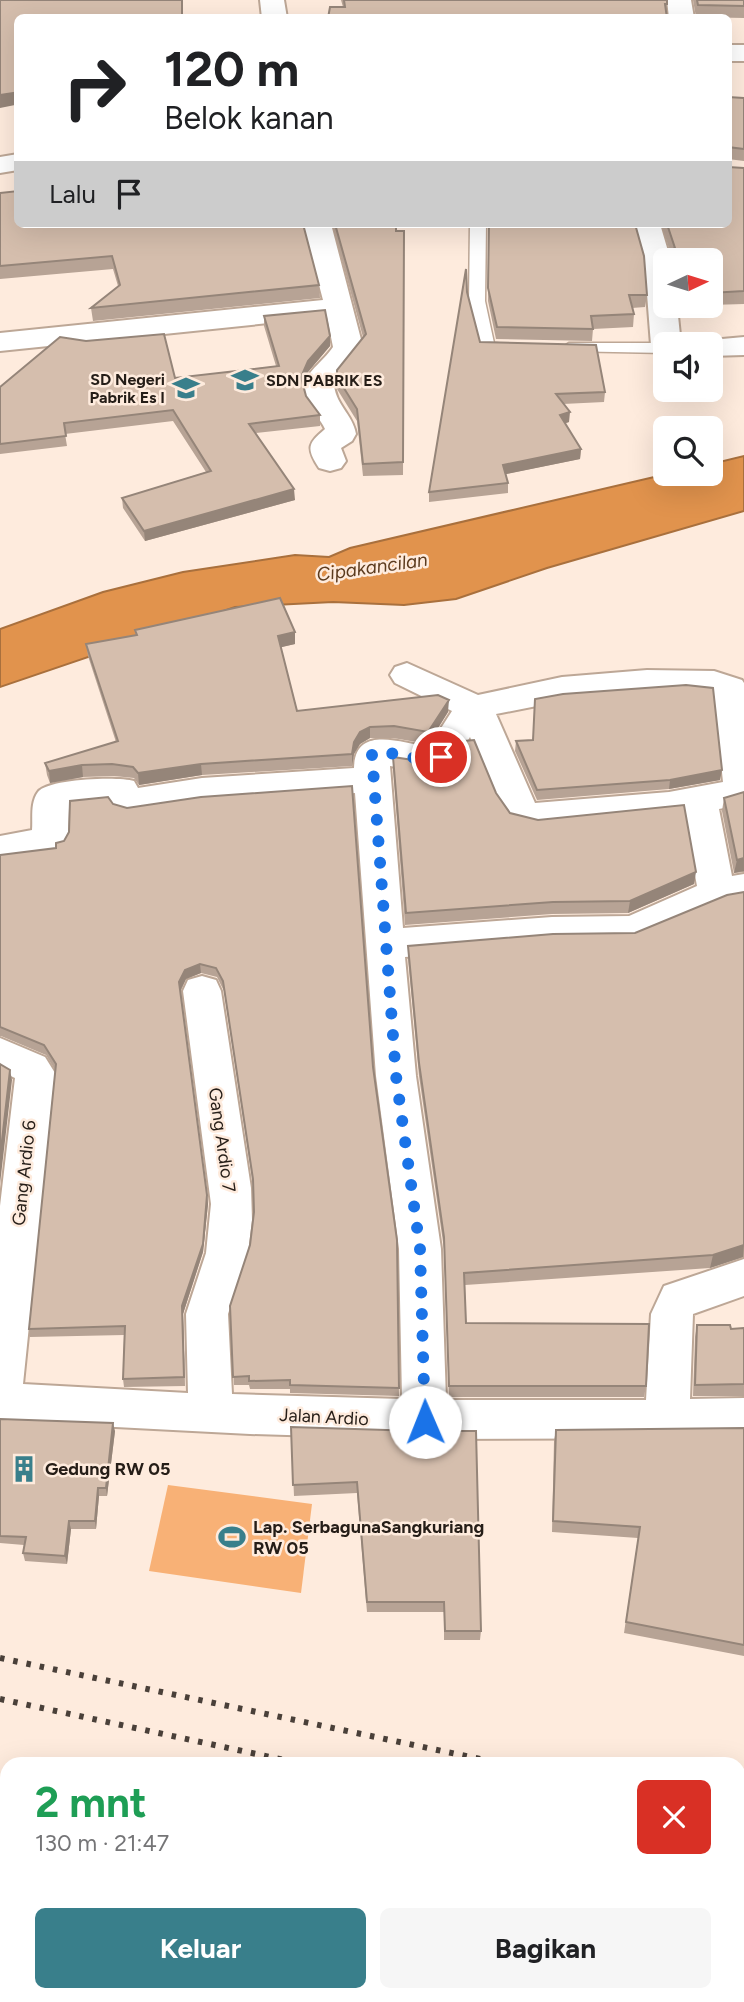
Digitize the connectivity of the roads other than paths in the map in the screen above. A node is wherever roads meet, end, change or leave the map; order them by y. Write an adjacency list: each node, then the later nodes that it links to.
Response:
1 (318, 228): 4 (street)
2 (478, 228): 10 (lane)
3 (647, 228): 5 (street)
4 (339, 307): 6 (street); 12 (street)
5 (665, 332)
6 (0, 342)
7 (744, 345): 8 (street)
8 (723, 346)
9 (653, 347): 11 (lane)
10 (531, 348)
11 (558, 348)
12 (330, 461)
13 (407, 675): 14 (street)
14 (476, 708): 15 (street); 16 (street); 16 (street)
15 (372, 779): 17 (street); 19 (street)
16 (699, 801): 18 (street)
17 (0, 849)
18 (730, 891): 19 (street)
19 (386, 944): 28 (street)
20 (202, 991): 25 (street, Gang Ardio 7)
21 (0, 1055): 23 (street, Gang Ardio 6)
22 (744, 1277): 27 (street)
23 (0, 1396)
24 (0, 1402): 25 (street, Jalan Ardio)
25 (211, 1412): 28 (street, Jalan Ardio)
26 (744, 1418): 27 (street, Jalan Ardio)
27 (667, 1419): 28 (street, Jalan Ardio)
28 (425, 1422)

